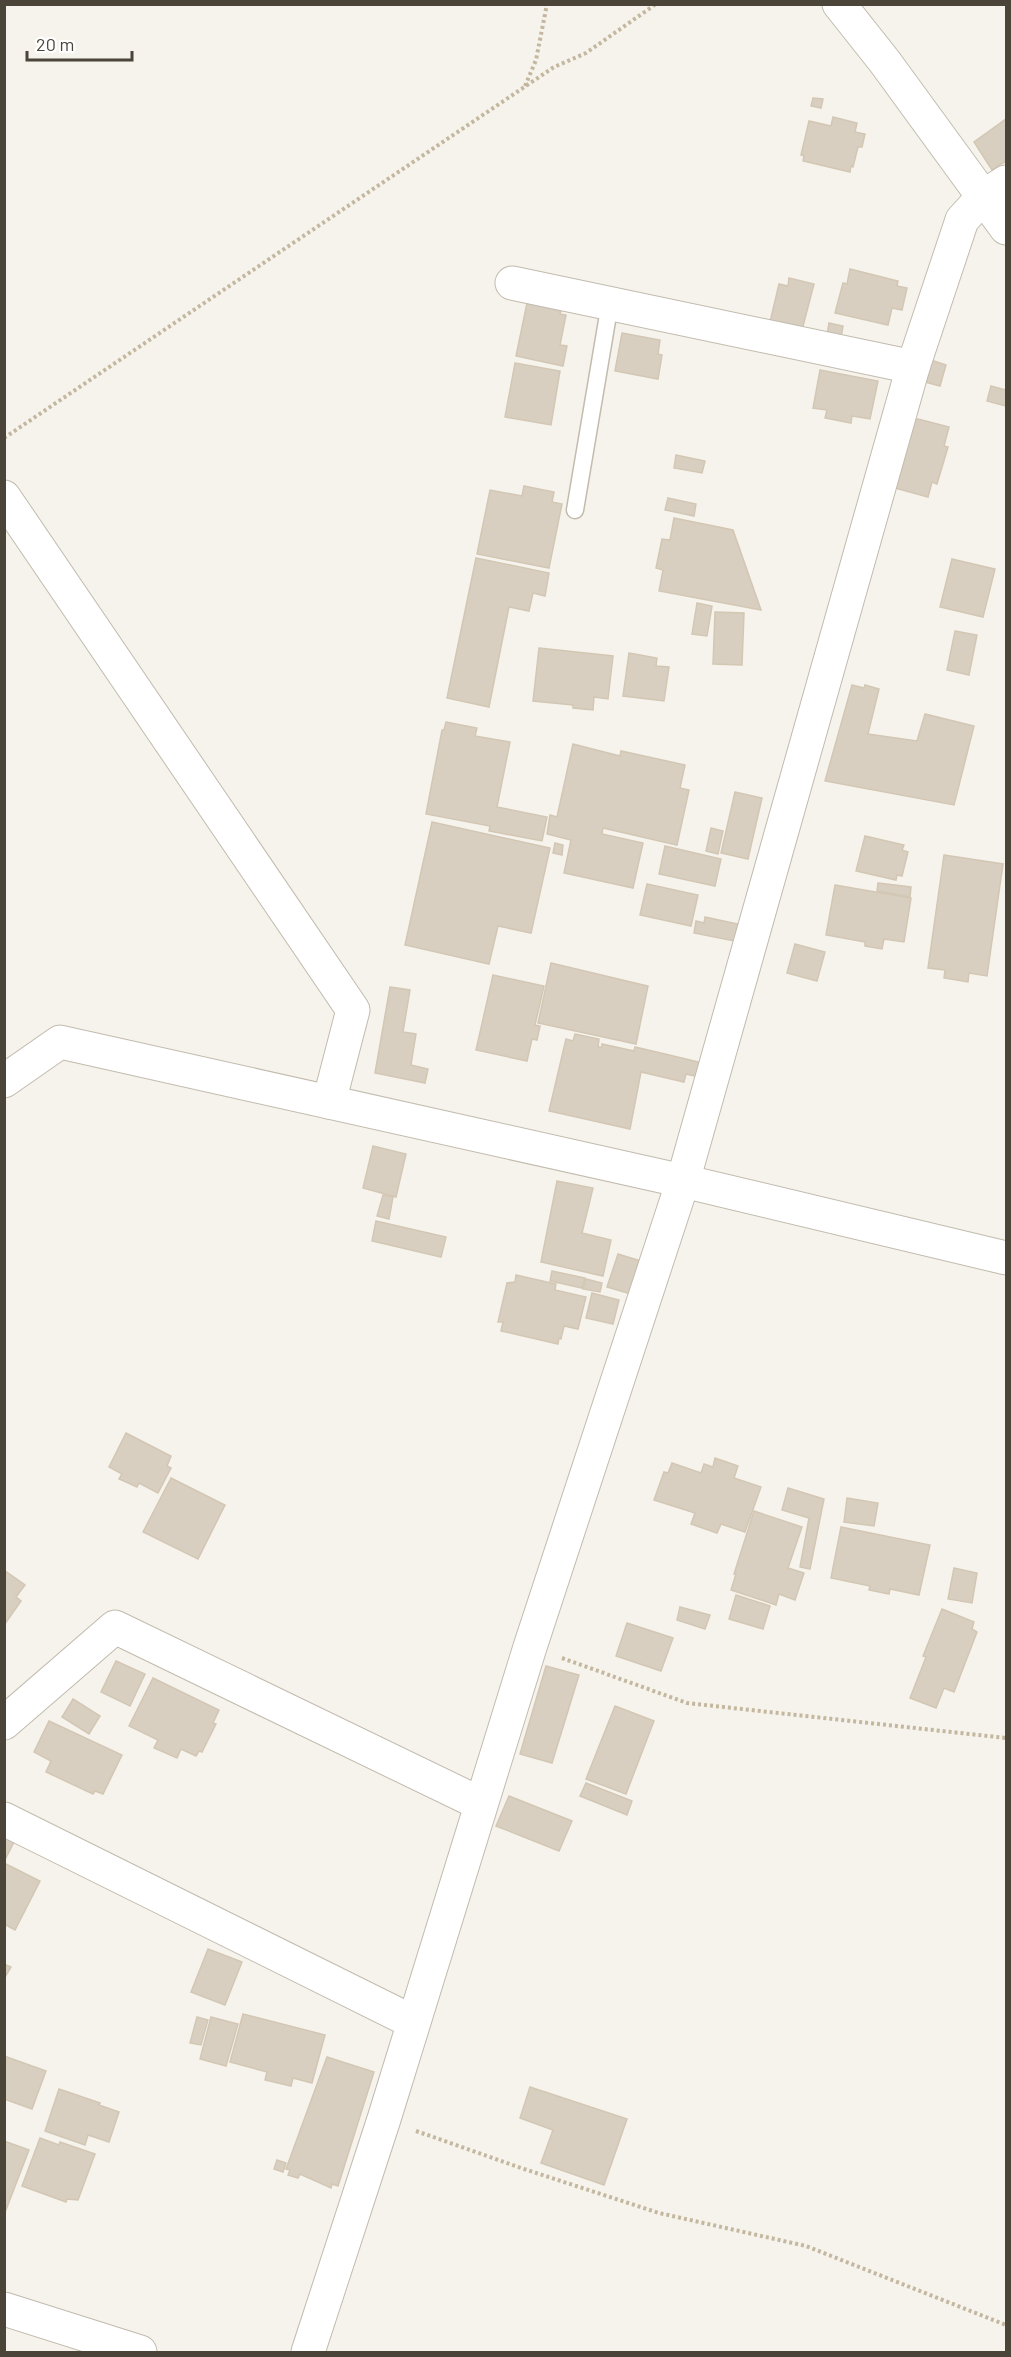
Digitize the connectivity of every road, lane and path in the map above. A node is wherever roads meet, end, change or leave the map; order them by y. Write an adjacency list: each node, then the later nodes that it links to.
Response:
1 (547, 4): 4 (path)
2 (656, 4): 4 (path)
3 (839, 4): 5 (street)
4 (525, 87): 10 (path)
5 (995, 189): 6 (street); 9 (street)
6 (1006, 228)
7 (512, 283): 8 (street)
8 (610, 303): 9 (street); 12 (lane)
9 (913, 367): 15 (street)
10 (4, 438)
11 (4, 497): 14 (street)
12 (575, 510)
13 (4, 1081): 14 (street)
14 (329, 1102): 15 (street)
15 (683, 1181): 16 (street); 17 (street)
16 (1006, 1258)
17 (530, 1647): 19 (path); 20 (street)
18 (4, 1723): 20 (street)
19 (1006, 1738)
20 (481, 1804): 22 (street)
21 (4, 1819): 22 (street)
22 (413, 2022): 23 (street)
23 (384, 2120): 25 (path); 27 (street)
24 (4, 2309): 26 (street)
25 (1006, 2325)
26 (140, 2352)
27 (308, 2352)

